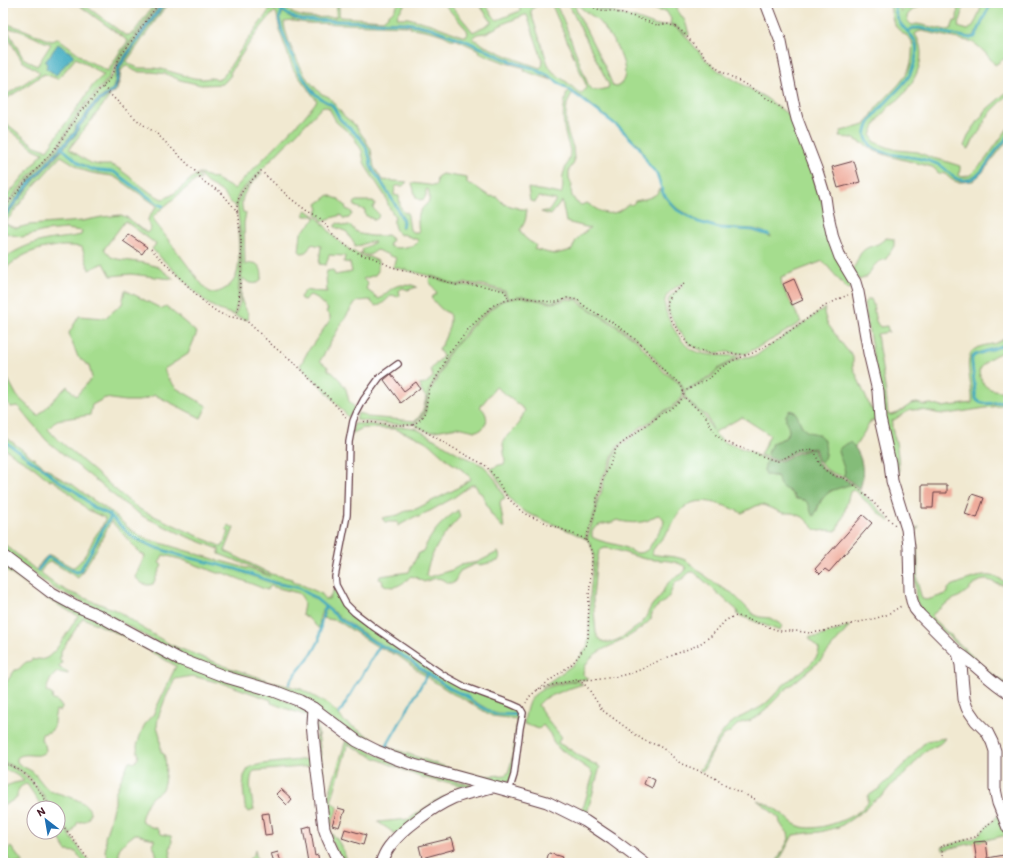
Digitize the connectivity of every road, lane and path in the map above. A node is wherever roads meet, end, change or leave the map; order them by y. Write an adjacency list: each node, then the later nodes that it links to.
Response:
1 (159, 3): 4 (path)
2 (583, 3): 5 (path)
3 (766, 3): 5 (street)
4 (103, 87): 6 (path); 7 (path)
5 (797, 119): 10 (street)
6 (3, 209)
7 (237, 211): 11 (path); 12 (path)
8 (151, 249): 12 (path)
9 (684, 284): 13 (path)
10 (858, 292): 13 (path); 22 (street)
11 (508, 299): 15 (path); 18 (path)
12 (234, 317): 17 (path)
13 (748, 355): 15 (path)
14 (398, 364): 17 (lane)
15 (683, 392): 16 (path)
16 (684, 397): 19 (path); 20 (path)
17 (353, 421): 18 (path); 28 (lane)
18 (413, 425): 20 (path)
19 (896, 526)
20 (586, 541): 25 (path)
21 (3, 556): 27 (street)
22 (912, 601): 23 (street); 24 (path)
23 (958, 653): 26 (street); 34 (street)
24 (576, 680): 25 (path); 33 (path)
25 (536, 691): 28 (path)
26 (1008, 692)
27 (312, 708): 30 (street); 38 (street)
28 (523, 713): 31 (lane)
29 (3, 763): 32 (path)
30 (493, 787): 31 (street); 39 (street)
31 (509, 791): 40 (street)
32 (45, 800)
33 (757, 800)
34 (998, 803): 35 (street); 41 (path)
35 (1008, 828)
36 (66, 831): 37 (path)
37 (91, 863)
38 (339, 863)
39 (381, 863)
40 (644, 863)
41 (944, 863)

